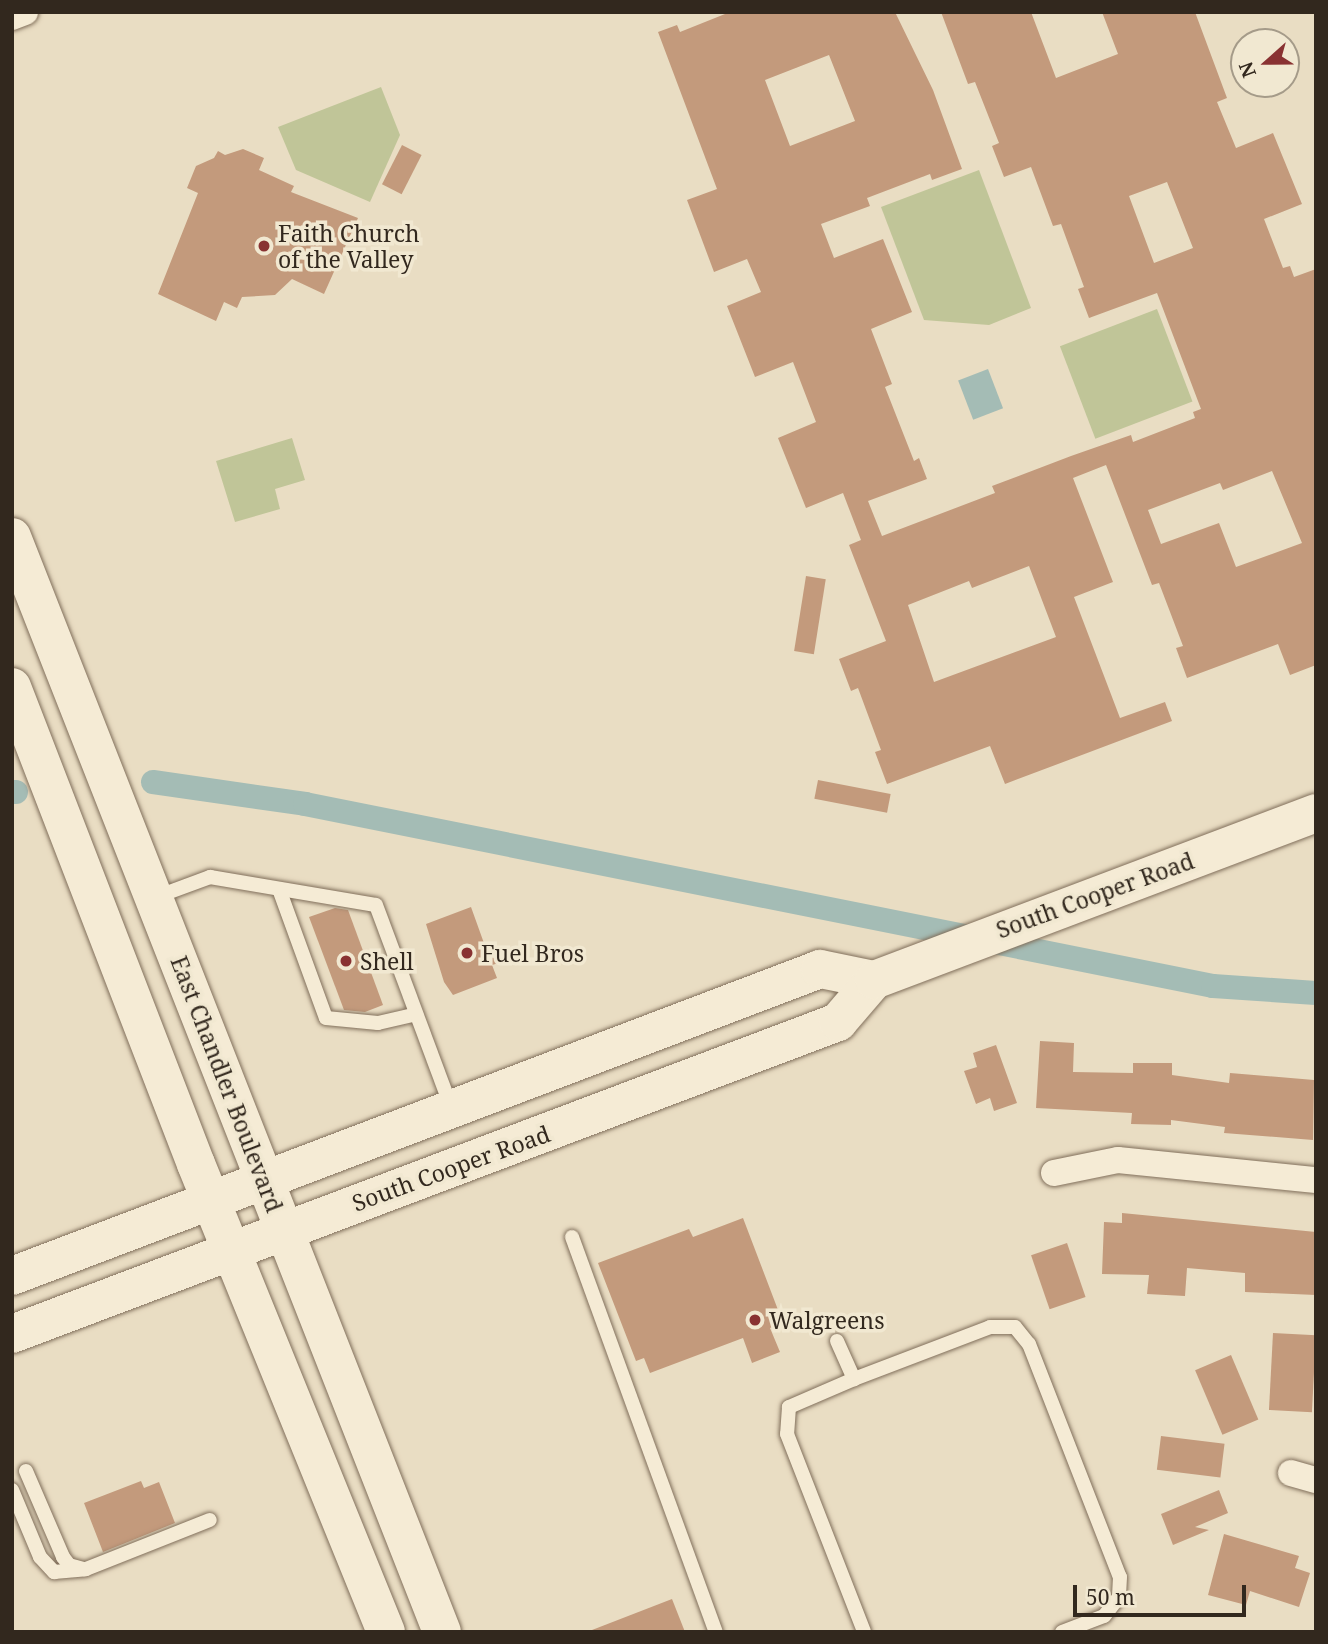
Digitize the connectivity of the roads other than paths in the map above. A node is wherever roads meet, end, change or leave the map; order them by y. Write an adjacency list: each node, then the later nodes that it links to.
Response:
1 (25, 12): 2 (street)
2 (12, 17)
3 (12, 537): 7 (main road, East Chandler Boulevard)
4 (12, 687): 14 (main road)
5 (1316, 813): 8 (main road, South Cooper Road)
6 (279, 888): 7 (lane); 9 (lane); 9 (lane)
7 (154, 897): 13 (main road, East Chandler Boulevard)
8 (874, 980): 10 (main road); 15 (main road, South Cooper Road)
9 (416, 1014): 10 (lane)
10 (452, 1108): 13 (main road)
11 (1054, 1173): 12 (street)
12 (1316, 1180)
13 (264, 1182): 14 (main road); 15 (main road, East Chandler Boulevard)
14 (212, 1201): 17 (main road); 18 (main road)
15 (284, 1231): 17 (main road, South Cooper Road); 27 (main road, East Chandler Boulevard)
16 (572, 1237): 28 (lane)
17 (232, 1251): 19 (main road, South Cooper Road); 26 (main road)
18 (12, 1276)
19 (12, 1334)
20 (838, 1341): 21 (lane)
21 (854, 1379): 29 (lane); 30 (lane)
22 (26, 1471): 25 (lane)
23 (12, 1490): 25 (lane)
24 (210, 1520): 25 (lane)
25 (86, 1569)
26 (386, 1632)
27 (442, 1632)
28 (716, 1632)
29 (864, 1632)
30 (1062, 1632)

